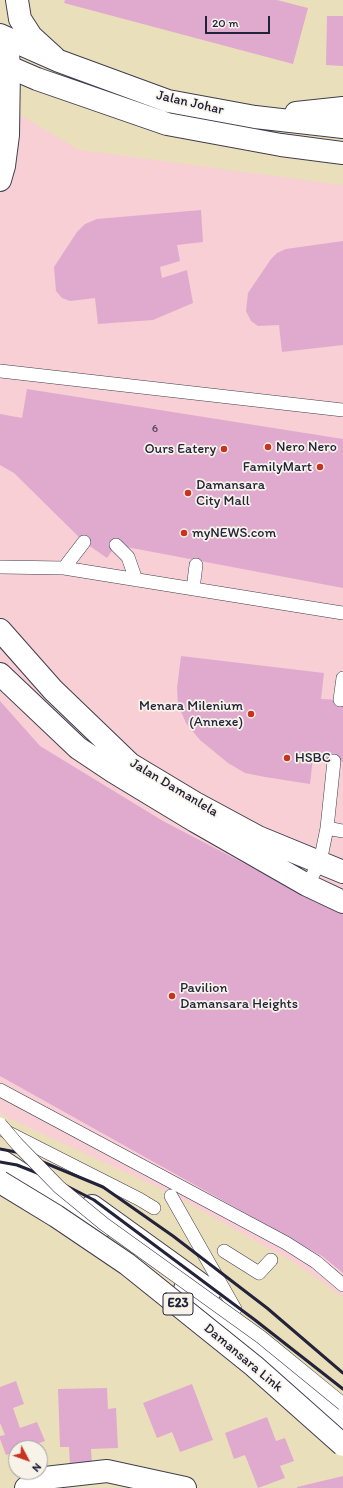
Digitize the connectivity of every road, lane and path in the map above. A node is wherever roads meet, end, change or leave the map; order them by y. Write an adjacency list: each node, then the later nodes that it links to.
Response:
1 (17, 0): 3 (main road)
2 (4, 37): 3 (main road, Jalan Johar); 4 (main road)
3 (59, 60): 6 (main road, Jalan Johar)
4 (5, 65): 8 (main road, Jalan Johar); 9 (main road)
5 (343, 108): 6 (main road)
6 (255, 117): 7 (main road, Jalan Johar)
7 (343, 127)
8 (343, 153)
9 (0, 180)
10 (0, 371): 11 (lane)
11 (343, 410)
12 (84, 542): 16 (lane)
13 (116, 545): 17 (lane)
14 (196, 565): 18 (lane)
15 (0, 567): 16 (lane)
16 (64, 568): 17 (lane)
17 (136, 580): 18 (lane)
18 (193, 589): 19 (lane)
19 (343, 613)
20 (0, 630): 27 (main road, Jalan Damanlela)
21 (0, 674): 29 (main road, Jalan Damanlela)
22 (343, 678): 23 (lane)
23 (340, 700)
24 (334, 761): 25 (lane)
25 (327, 828): 26 (lane); 27 (lane)
26 (343, 831)
27 (320, 862): 28 (main road, Jalan Damanlela); 29 (lane)
28 (343, 872)
29 (307, 885): 30 (main road, Jalan Damanlela)
30 (343, 902)
31 (0, 1090): 43 (lane)
32 (0, 1124): 46 (lane, bridge)
33 (0, 1128): 39 (lane)
34 (0, 1145): 44 (main road)
35 (0, 1160): 40 (main road, Damansara Link / E23)
36 (0, 1182): 48 (main road, Damansara Link / E23, bridge)
37 (0, 1190): 40 (main road)
38 (171, 1196): 44 (lane)
39 (154, 1208)
40 (75, 1209): 47 (main road, Damansara Link / E23)
41 (224, 1251): 42 (lane)
42 (271, 1260)
43 (343, 1285)
44 (235, 1309): 45 (main road)
45 (343, 1400)
46 (343, 1404)
47 (343, 1422)
48 (343, 1445)
49 (26, 1488): 50 (main road)
50 (185, 1488)

